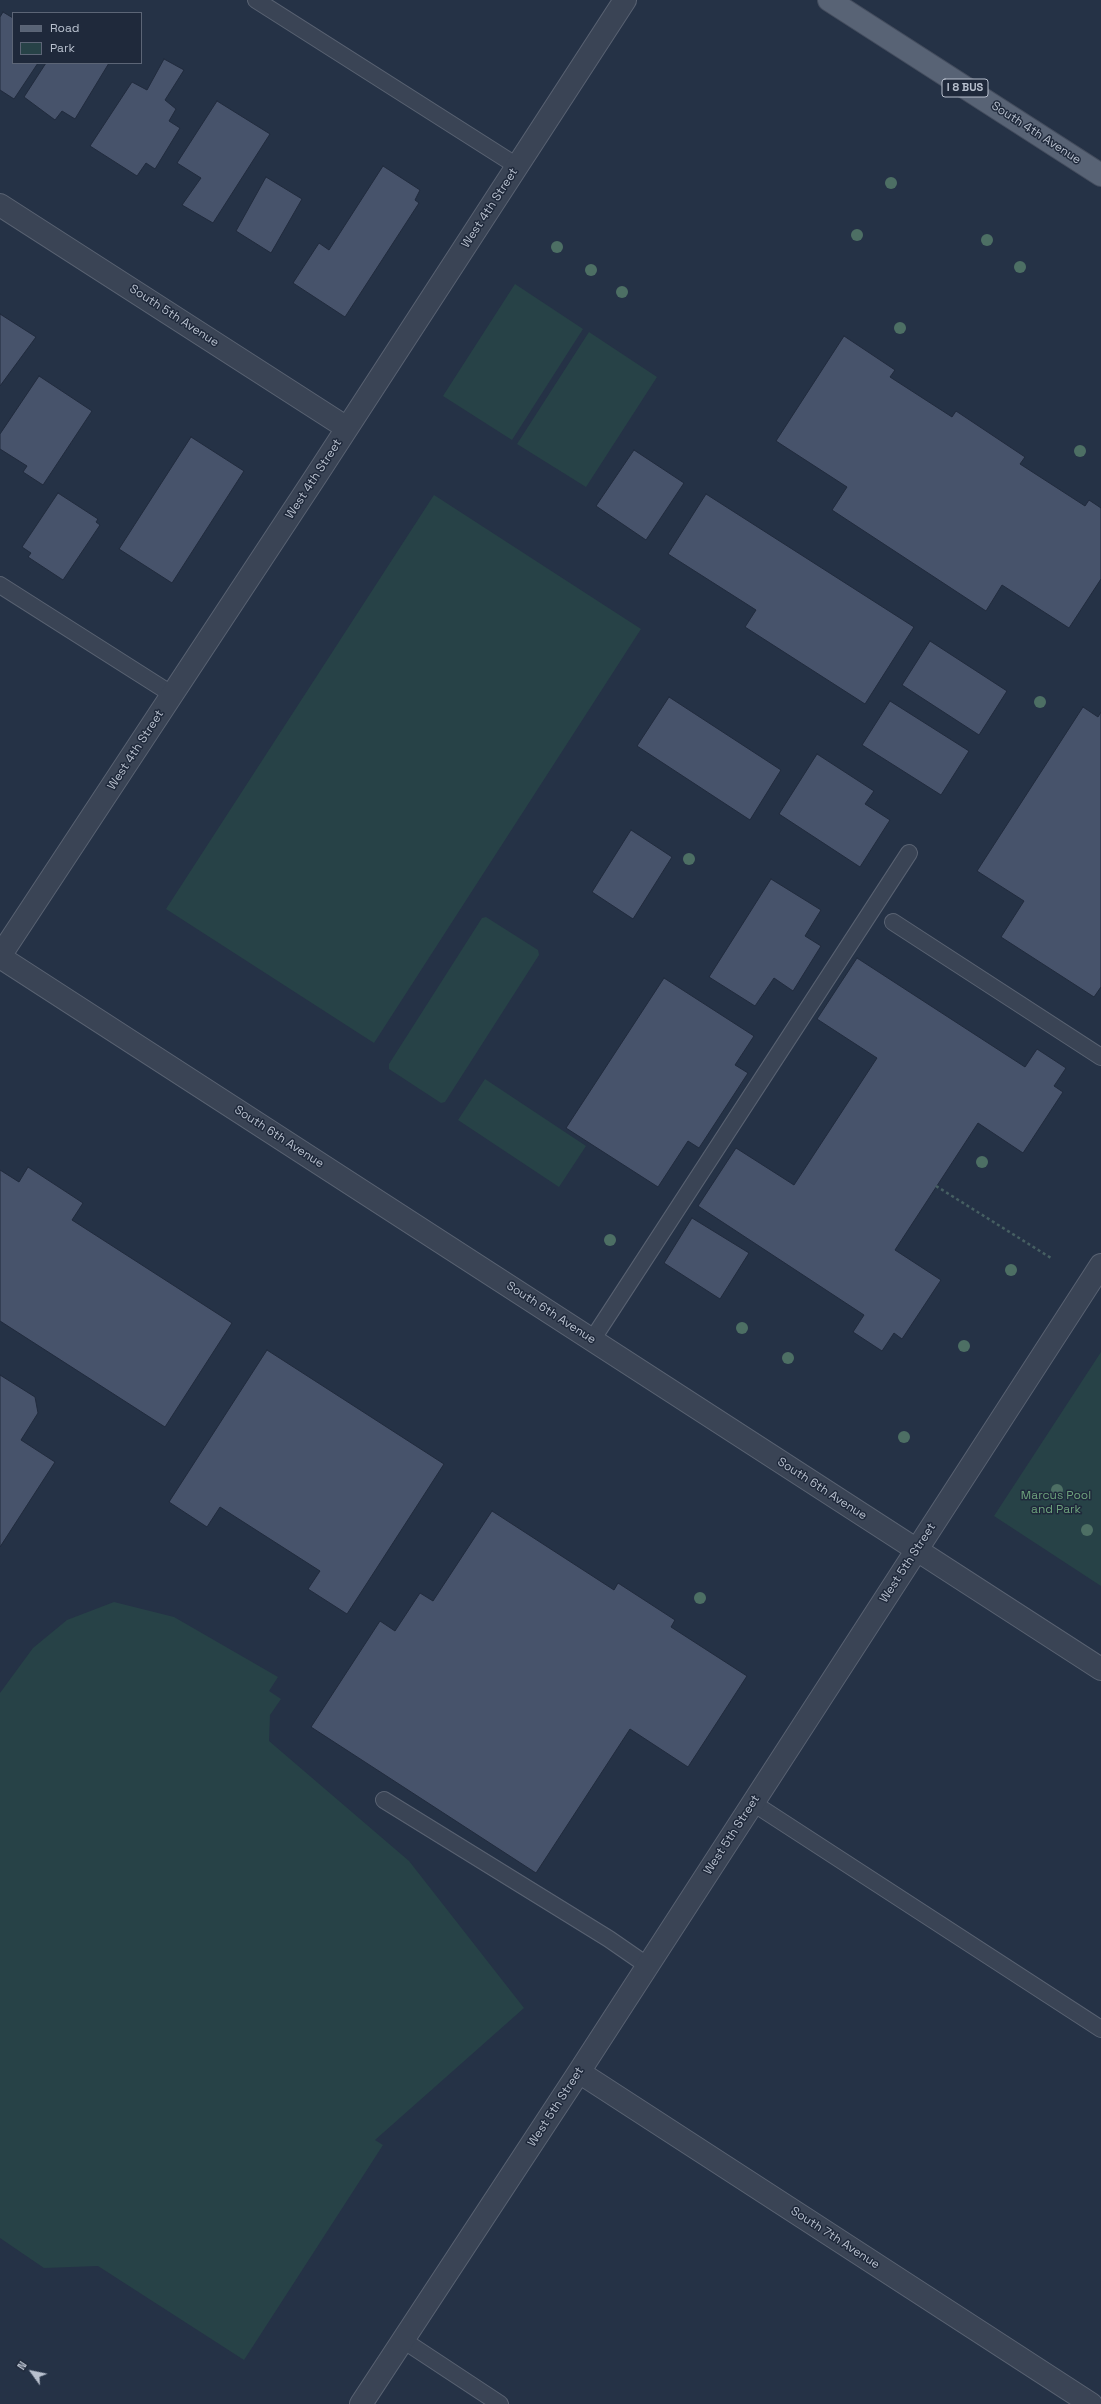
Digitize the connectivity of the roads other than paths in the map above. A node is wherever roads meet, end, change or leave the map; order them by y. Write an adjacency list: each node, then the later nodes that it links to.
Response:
1 (256, 0): 4 (lane)
2 (624, 0): 4 (street, West 4th Street)
3 (829, 0): 5 (main road, South 4th Avenue / I 8 BUS)
4 (517, 166): 7 (street, West 4th Street)
5 (1101, 175)
6 (0, 205): 7 (street, South 5th Avenue)
7 (347, 428): 9 (street, West 4th Street)
8 (0, 585): 9 (lane)
9 (173, 695): 12 (street, West 4th Street)
10 (909, 853): 15 (lane)
11 (893, 922): 13 (lane)
12 (0, 956): 15 (street, South 6th Avenue)
13 (1101, 1057)
14 (1101, 1265): 16 (street, West 5th Street)
15 (592, 1340): 16 (street, South 6th Avenue)
16 (916, 1550): 17 (street, South 6th Avenue); 19 (street, West 5th Street)
17 (1101, 1669)
18 (384, 1800): 20 (lane)
19 (753, 1803): 20 (street, West 5th Street); 21 (lane)
20 (648, 1966): 22 (street, West 5th Street)
21 (1101, 2029)
22 (579, 2072): 23 (street, West 5th Street); 26 (street, South 7th Avenue)
23 (402, 2340): 24 (street, West 5th Street); 25 (lane)
24 (361, 2404)
25 (500, 2404)
26 (1091, 2404)

